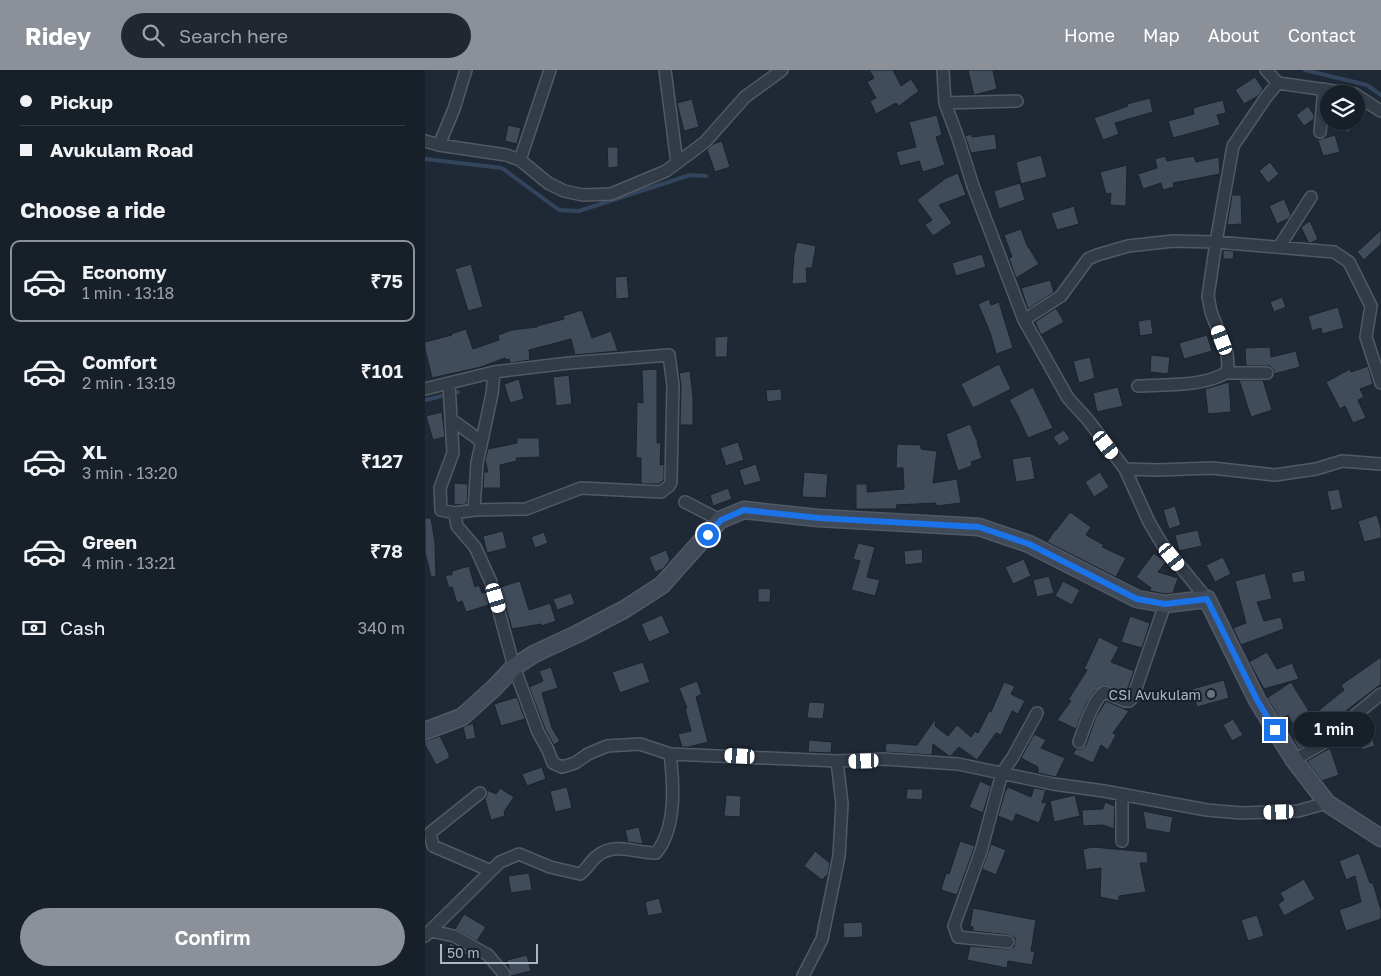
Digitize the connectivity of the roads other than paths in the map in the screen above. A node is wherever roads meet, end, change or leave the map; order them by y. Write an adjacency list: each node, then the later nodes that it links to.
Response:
1 (465, 70): 14 (street)
2 (550, 70): 15 (street)
3 (665, 70): 16 (street)
4 (781, 70): 16 (street)
5 (943, 70): 11 (street)
6 (1266, 70): 7 (street)
7 (1278, 83): 8 (street); 18 (street)
8 (1320, 88)
9 (1017, 101): 11 (street)
10 (1365, 101): 12 (street)
11 (945, 103): 21 (street)
12 (1381, 111)
13 (425, 141): 14 (street)
14 (439, 145): 15 (street)
15 (520, 160): 16 (street)
16 (677, 163)
17 (1311, 197): 19 (street)
18 (1216, 242): 19 (street); 21 (street); 24 (street)
19 (1279, 247): 20 (street)
20 (1376, 306): 26 (street)
21 (1025, 320): 32 (street)
22 (494, 372): 25 (street); 30 (street); 34 (street)
23 (1267, 373): 24 (street)
24 (1226, 374): 27 (street)
25 (449, 384): 28 (street); 29 (street)
26 (1381, 384)
27 (1138, 386)
28 (425, 389)
29 (451, 420): 30 (street); 35 (street)
30 (481, 441): 34 (street)
31 (1381, 464): 32 (street)
32 (1125, 469): 37 (street)
33 (685, 502): 36 (street)
34 (474, 510): 35 (street)
35 (455, 513): 39 (street)
36 (721, 520): 38 (main road); 39 (main road)
37 (1207, 599): 38 (main road); 45 (main road)
38 (1165, 604): 43 (street)
39 (514, 667): 42 (main road); 44 (street)
40 (1381, 694): 45 (street)
41 (1037, 712): 47 (street)
42 (425, 731)
43 (1079, 742)
44 (670, 754): 46 (street); 53 (street)
45 (1294, 760): 50 (main road)
46 (837, 762): 47 (street); 57 (street)
47 (1002, 773): 49 (street); 55 (street)
48 (480, 793): 53 (street)
49 (1122, 795): 50 (street); 52 (street)
50 (1327, 803): 51 (main road)
51 (1381, 838)
52 (1122, 840)
53 (491, 871): 54 (street)
54 (428, 934): 56 (street)
55 (1008, 942)
56 (503, 974)
57 (803, 976)

